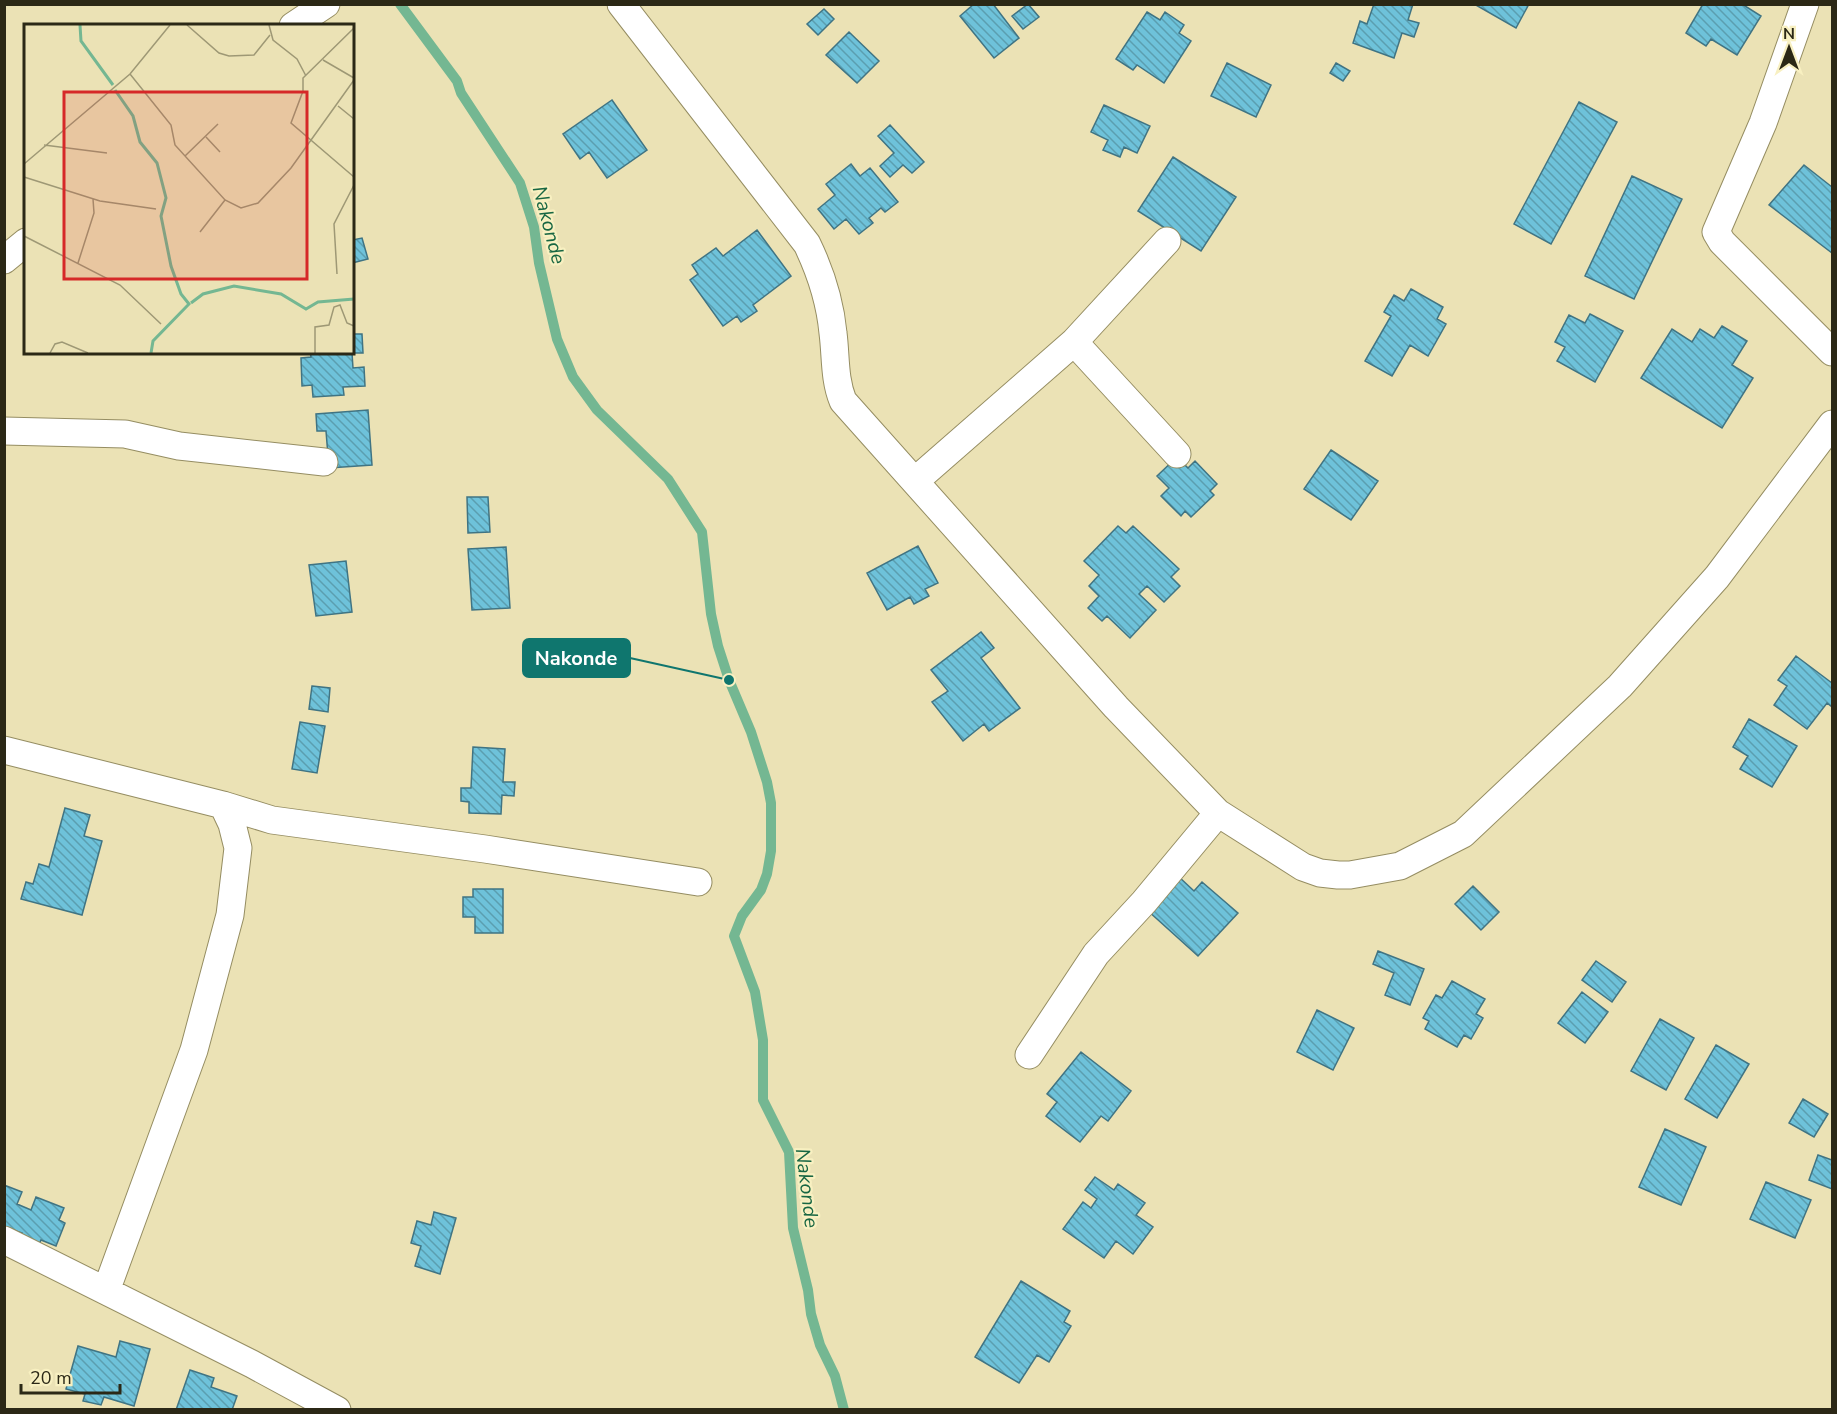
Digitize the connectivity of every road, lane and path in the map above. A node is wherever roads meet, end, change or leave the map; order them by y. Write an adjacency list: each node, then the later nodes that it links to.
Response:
1 (326, 4): 4 (street)
2 (621, 4): 14 (street)
3 (1805, 4): 9 (street)
4 (296, 24)
5 (1167, 241): 8 (street)
6 (24, 244): 7 (street)
7 (4, 260)
8 (1074, 342): 12 (street); 14 (street)
9 (1833, 352)
10 (1833, 424): 17 (street)
11 (4, 431): 13 (street)
12 (1177, 453)
13 (324, 462)
14 (915, 481): 17 (street)
15 (4, 750): 16 (street)
16 (223, 805): 18 (street); 21 (street)
17 (1218, 813): 19 (street)
18 (698, 882)
19 (1029, 1055)
20 (4, 1240): 21 (street)
21 (106, 1291): 22 (street)
22 (337, 1410)

